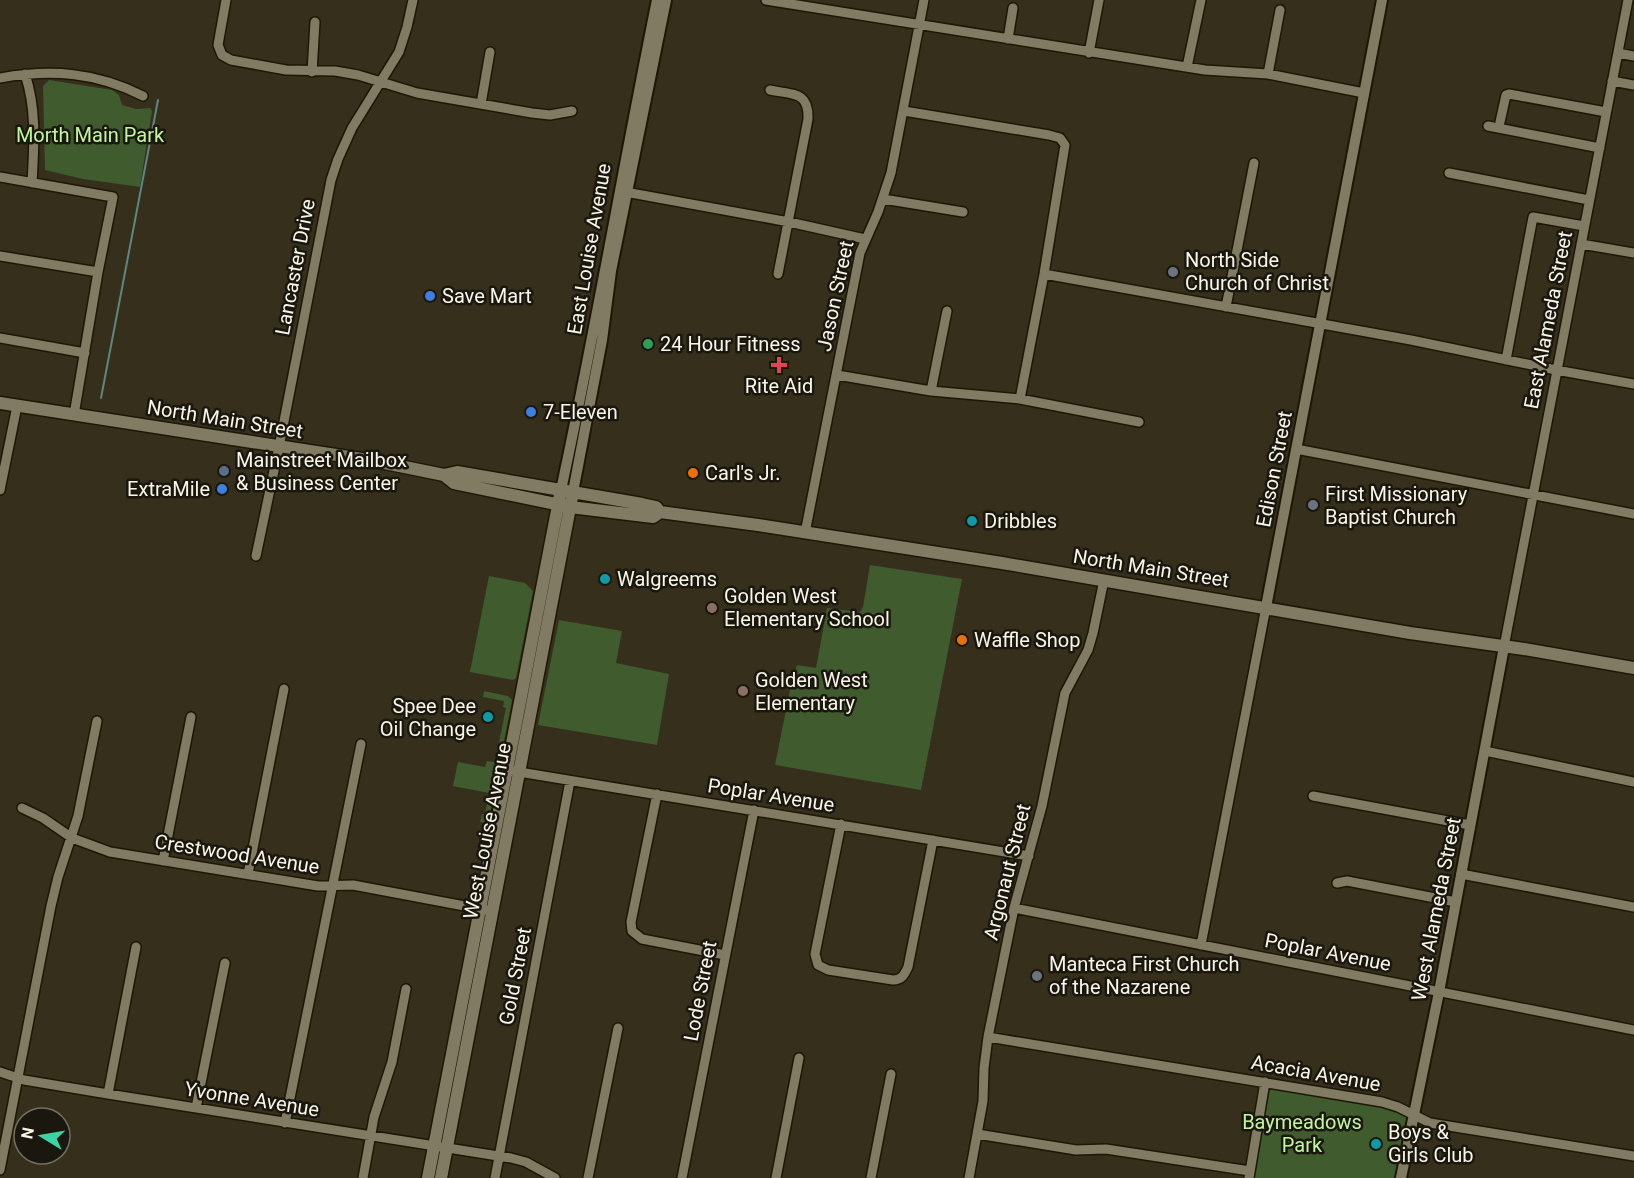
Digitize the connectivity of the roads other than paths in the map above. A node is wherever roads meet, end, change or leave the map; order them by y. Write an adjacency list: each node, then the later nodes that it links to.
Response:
1 (226, 0): 23 (street)
2 (413, 0): 28 (street, Lancaster Drive)
3 (657, 0): 44 (street, East Louise Avenue)
4 (666, 0): 44 (street, East Louise Avenue)
5 (766, 0): 14 (street)
6 (835, 0): 14 (street)
7 (924, 0): 16 (street, Jason Street)
8 (1099, 0): 19 (street)
9 (1201, 0): 22 (street)
10 (1382, 0): 31 (street, Edison Street)
11 (1628, 0): 20 (street, East Alameda Street)
12 (1013, 8): 17 (street)
13 (1280, 10): 25 (street)
14 (833, 11): 16 (street)
15 (315, 22): 23 (street)
16 (919, 25): 17 (street); 35 (street, Jason Street)
17 (1008, 39): 19 (street)
18 (490, 52): 33 (street)
19 (1089, 53): 22 (street)
20 (1618, 53): 21 (street); 27 (street, East Alameda Street)
21 (1634, 56)
22 (1187, 67): 25 (street)
23 (312, 72): 28 (street)
24 (25, 74): 26 (street); 32 (street); 43 (street)
25 (1268, 74): 31 (street)
26 (0, 78)
27 (1612, 81): 29 (street); 36 (street, East Alameda Street)
28 (382, 82): 33 (street); 72 (street, Lancaster Drive)
29 (1634, 85)
30 (770, 90): 48 (street)
31 (1364, 93): 59 (street, Edison Street)
32 (143, 96)
33 (481, 104): 34 (street)
34 (572, 111)
35 (904, 111): 45 (street, Jason Street); 56 (street)
36 (1606, 112): 37 (street); 39 (street, East Alameda Street)
37 (1500, 122)
38 (1488, 126): 39 (street)
39 (1600, 148): 46 (street, East Alameda Street)
40 (1254, 163): 57 (street)
41 (1449, 173): 46 (street)
42 (0, 177): 43 (street)
43 (32, 183): 54 (street)
44 (623, 191): 48 (street); 76 (street, East Louise Avenue)
45 (883, 199): 47 (street); 50 (street, Jason Street)
46 (1589, 200): 49 (street, East Alameda Street)
47 (963, 212)
48 (789, 222): 50 (street); 55 (street)
49 (1584, 226): 51 (street, East Alameda Street); 62 (street)
50 (865, 239): 64 (street, Jason Street)
51 (1581, 244): 52 (street); 63 (street, East Alameda Street)
52 (1634, 254)
53 (0, 256): 54 (street)
54 (98, 272): 61 (street)
55 (778, 274)
56 (1044, 274): 57 (street); 67 (street)
57 (1226, 308): 59 (street)
58 (946, 311): 66 (street)
59 (1320, 325): 62 (street); 73 (street, Edison Street)
60 (0, 338): 61 (street)
61 (85, 353): 70 (street)
62 (1506, 360): 63 (street)
63 (1556, 370): 65 (street); 77 (street, East Alameda Street)
64 (837, 375): 66 (street); 81 (street, Jason Street)
65 (1634, 384)
66 (931, 391): 67 (street)
67 (1020, 399): 71 (street)
68 (0, 403): 69 (main road, North Main Street)
69 (17, 406): 70 (main road, North Main Street); 75 (street)
70 (74, 415): 72 (main road, North Main Street)
71 (1139, 422)
72 (279, 447): 74 (main road, North Main Street); 82 (street, Lancaster Drive)
73 (1296, 449): 77 (street); 84 (street, Edison Street)
74 (444, 475): 76 (main road, North Main Street); 78 (main road, North Main Street)
75 (0, 490)
76 (567, 491): 78 (main road, East Louise Avenue); 79 (main road, North Main Street)
77 (1533, 495): 80 (street); 85 (street, East Alameda Street)
78 (564, 506): 79 (main road, North Main Street); 92 (main road, West Louise Avenue)
79 (660, 512): 81 (main road, North Main Street)
80 (1634, 514)
81 (805, 533): 83 (main road, North Main Street)
82 (256, 556)
83 (1104, 580): 84 (main road, North Main Street); 103 (street, Argonaut Street)
84 (1266, 607): 85 (main road, North Main Street); 113 (street, Edison Street)
85 (1504, 647): 86 (main road, North Main Street); 91 (street, West Alameda Street)
86 (1634, 668)
87 (284, 689): 105 (street)
88 (191, 717): 104 (street)
89 (97, 721): 101 (street)
90 (361, 744): 108 (street)
91 (1485, 751): 94 (street); 100 (street, West Alameda Street)
92 (513, 771): 93 (street, Poplar Avenue); 112 (main road, West Louise Avenue)
93 (570, 781): 95 (street, Poplar Avenue); 135 (street, Gold Street)
94 (1634, 782)
95 (657, 794): 98 (street, Poplar Avenue); 115 (street)
96 (1313, 796): 100 (street)
97 (22, 808): 101 (street, Crestwood Avenue)
98 (754, 810): 99 (street, Poplar Avenue); 115 (street, Lode Street)
99 (841, 824): 102 (street, Poplar Avenue); 102 (street)
100 (1470, 825): 106 (street, West Alameda Street)
101 (72, 838): 104 (street, Crestwood Avenue); 125 (street)
102 (933, 840): 103 (street, Poplar Avenue)
103 (1029, 856): 111 (street, Argonaut Street)
104 (163, 861): 105 (street, Crestwood Avenue)
105 (248, 874): 108 (street, Crestwood Avenue)
106 (1461, 874): 109 (street, West Alameda Street); 110 (street)
107 (1337, 882): 109 (street)
108 (333, 885): 112 (street, Crestwood Avenue); 130 (street)
109 (1456, 902): 118 (street, West Alameda Street)
110 (1634, 907)
111 (1014, 908): 113 (street, Poplar Avenue); 121 (street, Argonaut Street)
112 (486, 910): 133 (main road, West Louise Avenue)
113 (1201, 945): 118 (street, Poplar Avenue)
114 (136, 946): 127 (street)
115 (725, 955): 144 (street, Lode Street)
116 (225, 963): 128 (street)
117 (406, 989): 132 (street)
118 (1438, 992): 120 (street, Poplar Avenue); 129 (street, West Alameda Street)
119 (618, 1028): 143 (street)
120 (1634, 1030)
121 (988, 1037): 126 (street, Acacia Avenue); 131 (street, Argonaut Street)
122 (799, 1058): 145 (street)
123 (0, 1072): 125 (street, Yvonne Avenue)
124 (891, 1074): 146 (street)
125 (17, 1077): 127 (street, Yvonne Avenue); 136 (street)
126 (1265, 1082): 129 (street, Acacia Avenue); 137 (street)
127 (108, 1094): 128 (street, Yvonne Avenue)
128 (196, 1108): 130 (street, Yvonne Avenue)
129 (1414, 1115): 134 (street, Acacia Avenue); 148 (street, West Alameda Street)
130 (285, 1123): 132 (street, Yvonne Avenue)
131 (977, 1134): 137 (street); 147 (street, Argonaut Street)
132 (371, 1137): 133 (street, Yvonne Avenue); 138 (street)
133 (440, 1148): 135 (street, Yvonne Avenue); 139 (main road, West Louise Avenue); 140 (main road, West Louise Avenue)
134 (1634, 1156)
135 (499, 1157): 141 (street, Gold Street); 142 (street, Yvonne Avenue)
136 (0, 1170)
137 (1249, 1174)
138 (363, 1178)
139 (428, 1178)
140 (441, 1178)
141 (495, 1178)
142 (555, 1178)
143 (588, 1178)
144 (682, 1178)
145 (776, 1178)
146 (871, 1178)
147 (969, 1178)
148 (1401, 1178)

